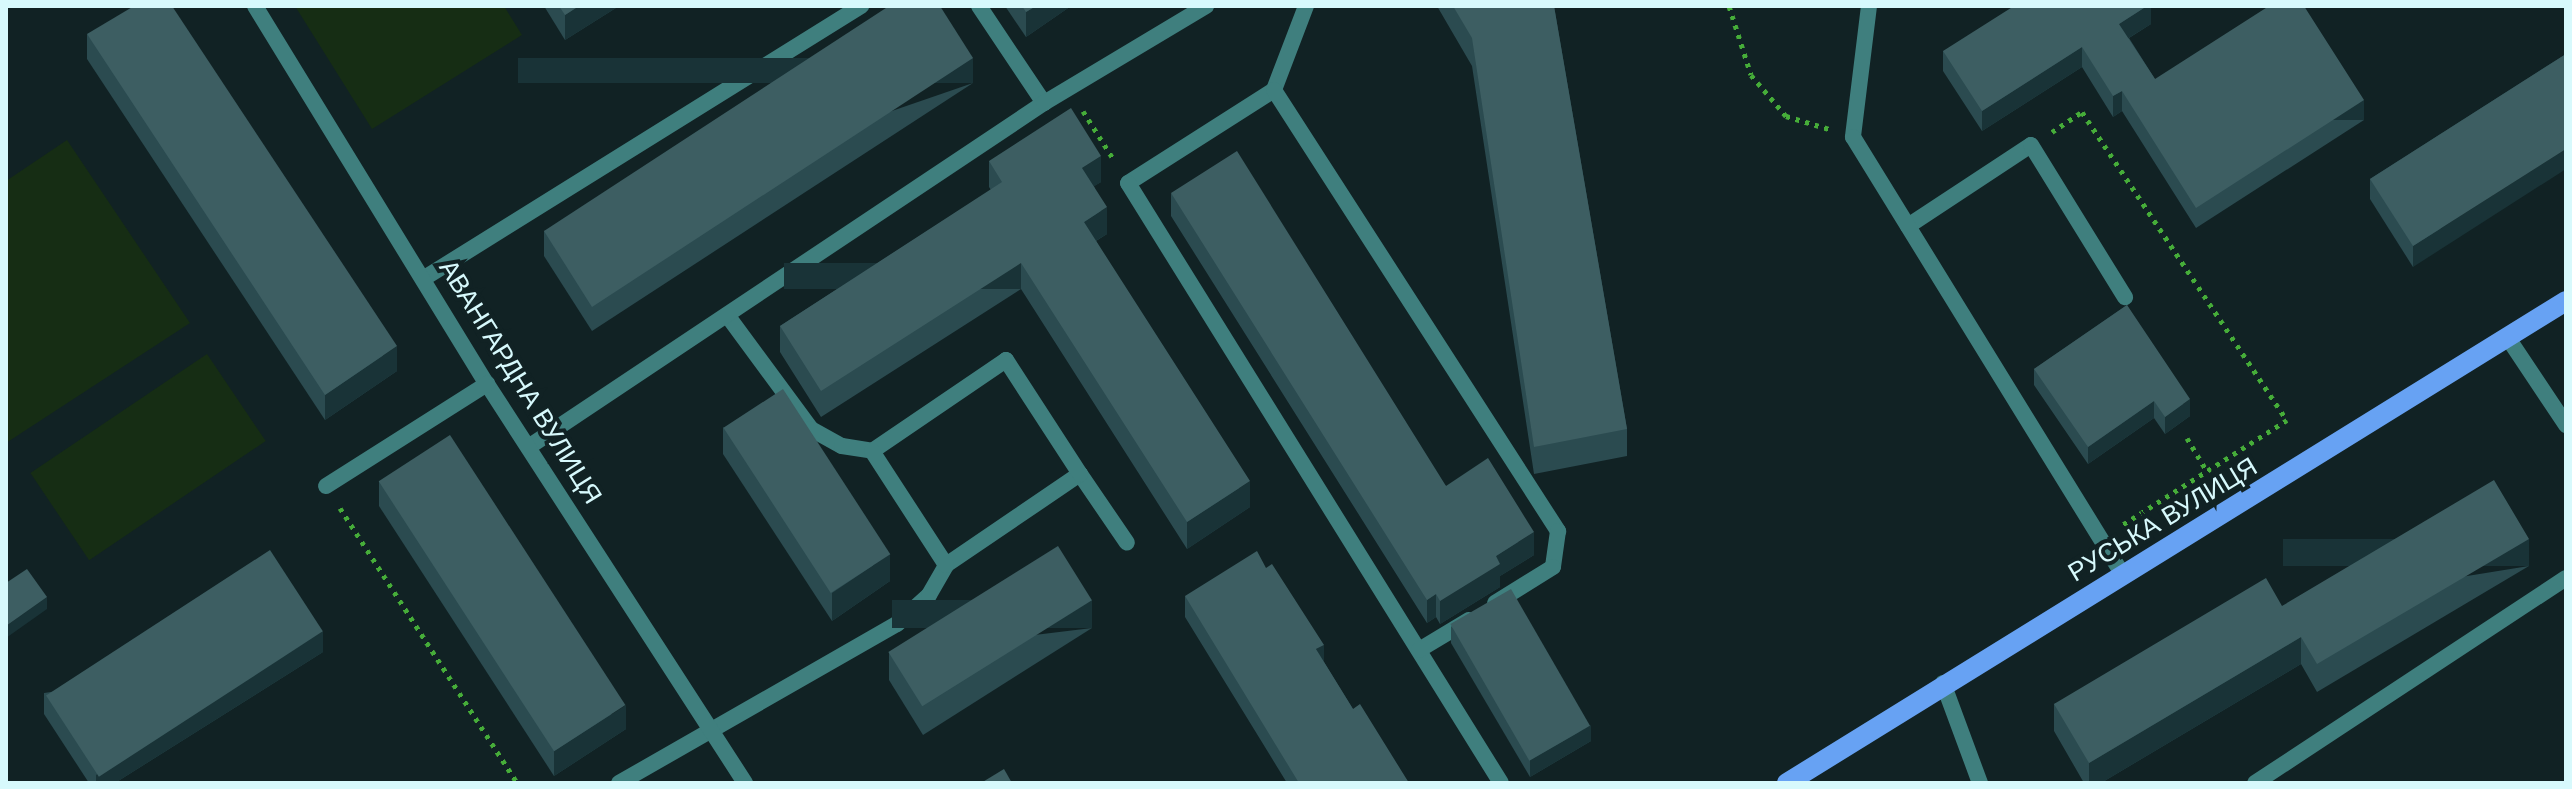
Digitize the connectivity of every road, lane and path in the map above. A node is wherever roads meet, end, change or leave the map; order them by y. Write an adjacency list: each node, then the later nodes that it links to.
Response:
1 (255, 6): 15 (street, АВАНГАРДНА ВУЛИЦЯ)
2 (861, 6): 15 (street)
3 (979, 6): 10 (street)
4 (1206, 6): 8 (street)
5 (1306, 6): 9 (street)
6 (1729, 6): 11 (path)
7 (1869, 6): 11 (street)
8 (1070, 90): 10 (street); 13 (path)
9 (1274, 90): 13 (street); 33 (street)
10 (1044, 103): 18 (street)
11 (1853, 137): 14 (street)
12 (2031, 145): 14 (street); 16 (street); 25 (path)
13 (1128, 183): 33 (street)
14 (1908, 226): 28 (street)
15 (426, 277): 20 (street, АВАНГАРДНА ВУЛИЦЯ)
16 (2125, 297)
17 (2566, 301): 19 (main road, РУСЬКА ВУЛИЦЯ)
18 (727, 315): 23 (street); 24 (street)
19 (2508, 338): 21 (street); 31 (main road, РУСЬКА ВУЛИЦЯ)
20 (487, 384): 23 (street, АВАНГАРДНА ВУЛИЦЯ); 27 (street)
21 (2566, 425)
22 (2187, 438): 25 (path)
23 (530, 446): 35 (street, АВАНГАРДНА ВУЛИЦЯ)
24 (872, 451): 26 (street); 30 (street)
25 (2207, 471): 28 (path)
26 (1080, 474): 29 (street); 30 (street)
27 (326, 486): 36 (path)
28 (2101, 539): 31 (street)
29 (1127, 543)
30 (946, 565): 35 (street)
31 (2123, 575): 34 (main road, РУСЬКА ВУЛИЦЯ)
32 (2566, 578): 42 (street)
33 (1419, 650): 39 (street)
34 (1943, 683): 40 (main road, РУСЬКА ВУЛИЦЯ); 41 (street)
35 (714, 732): 37 (street); 38 (street, АВАНГАРДНА ВУЛИЦЯ)
36 (517, 783)
37 (619, 783)
38 (745, 783)
39 (1501, 783)
40 (1787, 783)
41 (1980, 783)
42 (2255, 783)

